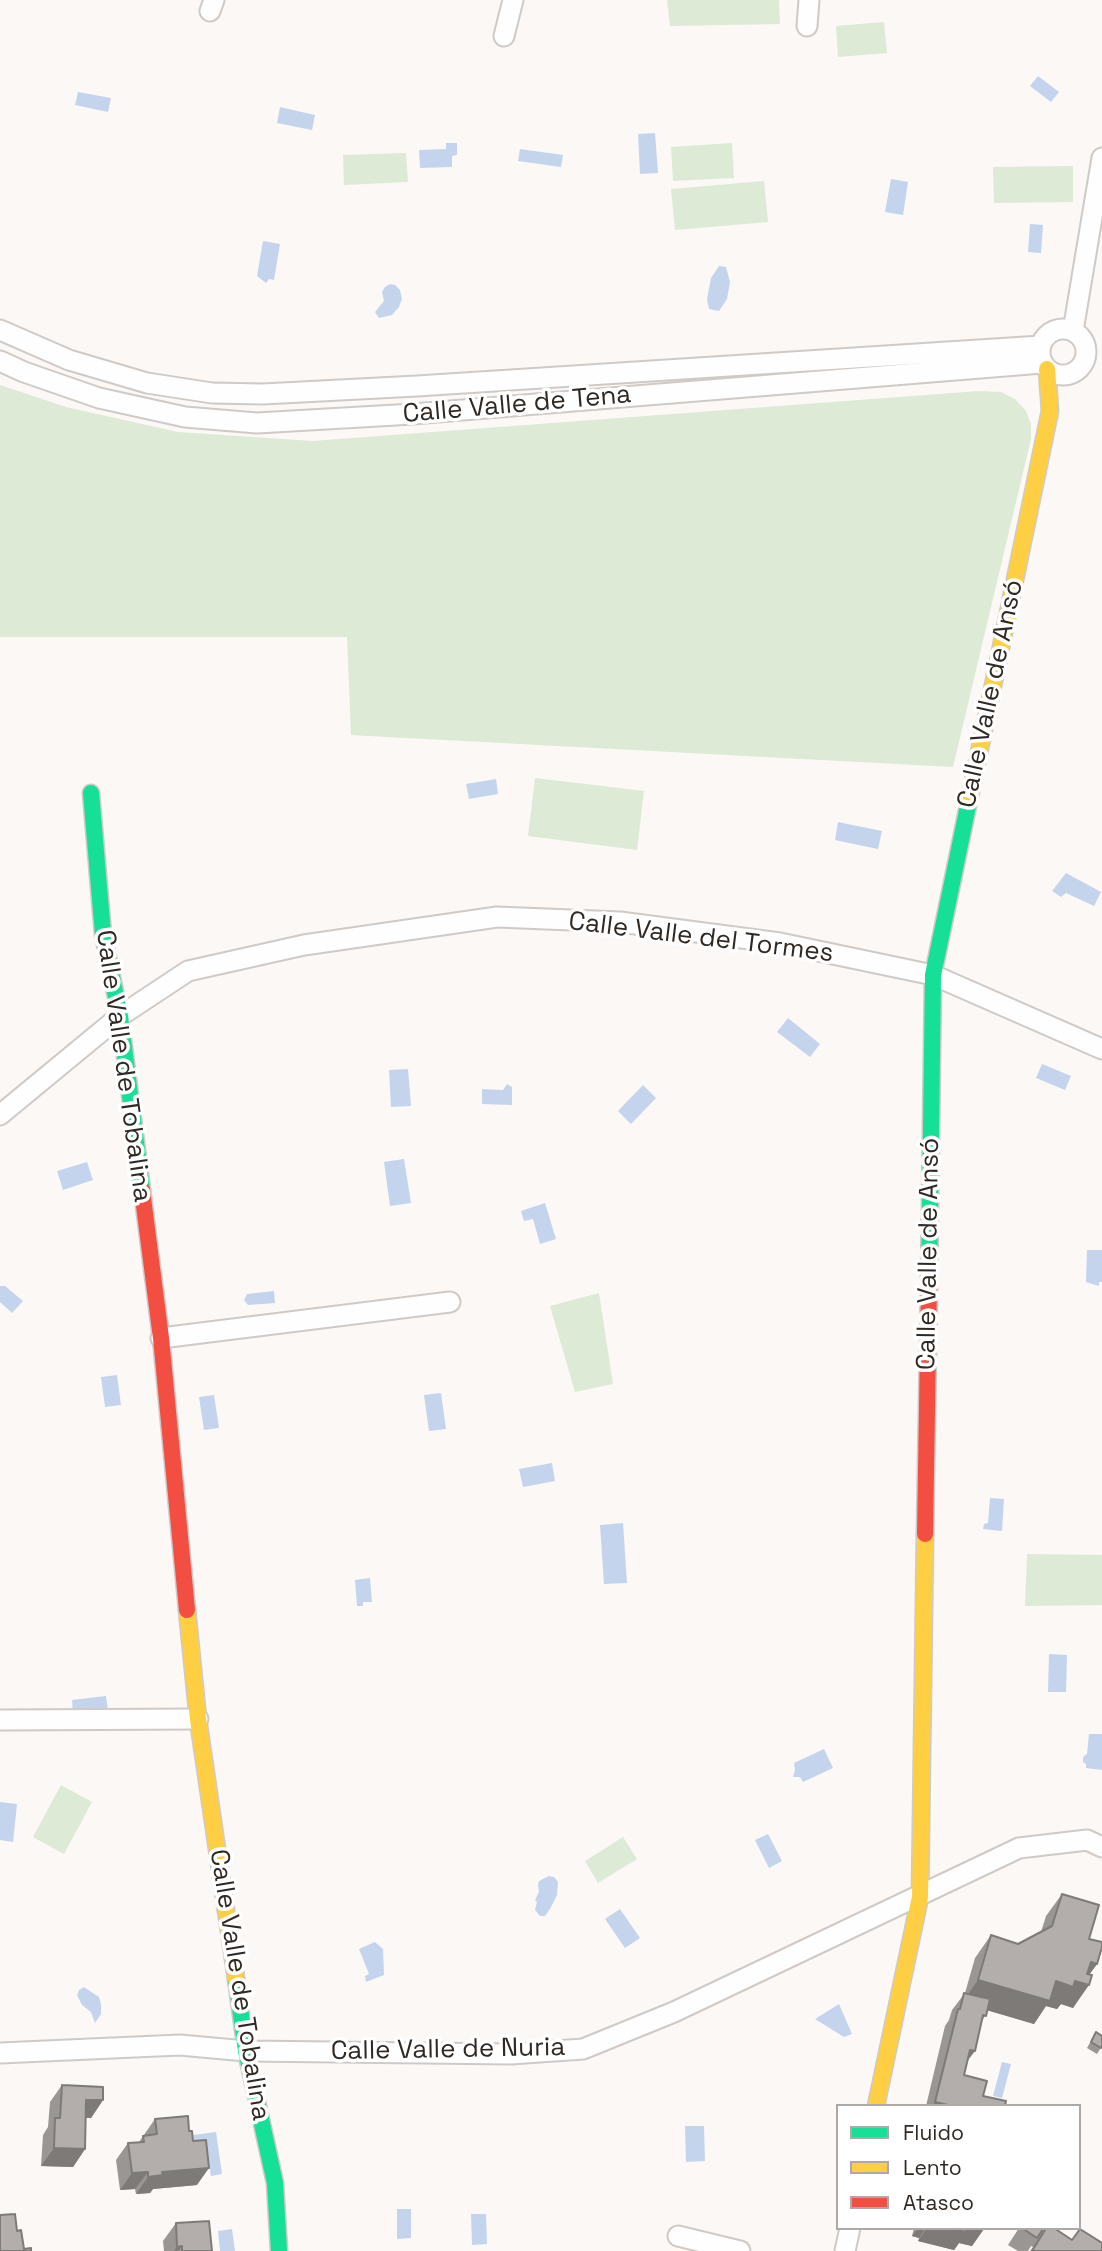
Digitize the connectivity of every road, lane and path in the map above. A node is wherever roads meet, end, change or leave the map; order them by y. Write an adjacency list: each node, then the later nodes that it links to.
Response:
1 (513, 0): 4 (street)
2 (809, 0): 3 (street)
3 (807, 26)
4 (504, 36)
5 (1102, 158): 7 (street)
6 (0, 330): 9 (street, Calle Valle de Tena)
7 (1070, 332): 8 (street); 9 (street); 11 (street)
8 (1102, 334)
9 (1043, 359): 10 (street, Calle Valle de Tena); 11 (street); 12 (street, Calle Valle de Ansó)
10 (0, 361)
11 (1087, 364): 12 (street, Calle Valle de Ansó)
12 (1050, 411): 14 (street, Calle Valle de Ansó)
13 (91, 793): 15 (street, Calle Valle de Tobalina)
14 (933, 975): 15 (street, Calle Valle del Tormes); 16 (street, Calle Valle del Tormes); 23 (street, Calle Valle de Ansó)
15 (120, 1016): 17 (street, Calle Valle del Tormes); 19 (street, Calle Valle de Tobalina)
16 (1102, 1049)
17 (0, 1115)
18 (450, 1302): 19 (street)
19 (161, 1338): 20 (street, Calle Valle de Tobalina)
20 (198, 1719): 21 (street); 24 (street, Calle Valle de Tobalina)
21 (0, 1720)
22 (1102, 1847): 23 (street, Calle Valle de Nuria)
23 (920, 1897): 24 (street, Calle Valle de Nuria); 26 (street, Calle Valle de Ansó)
24 (246, 2051): 25 (street, Calle Valle de Nuria); 29 (street, Calle Valle de Tobalina)
25 (0, 2053)
26 (876, 2104)
27 (850, 2230): 31 (street)
28 (678, 2236): 30 (street)
29 (279, 2251)
30 (740, 2251)
31 (845, 2251)

